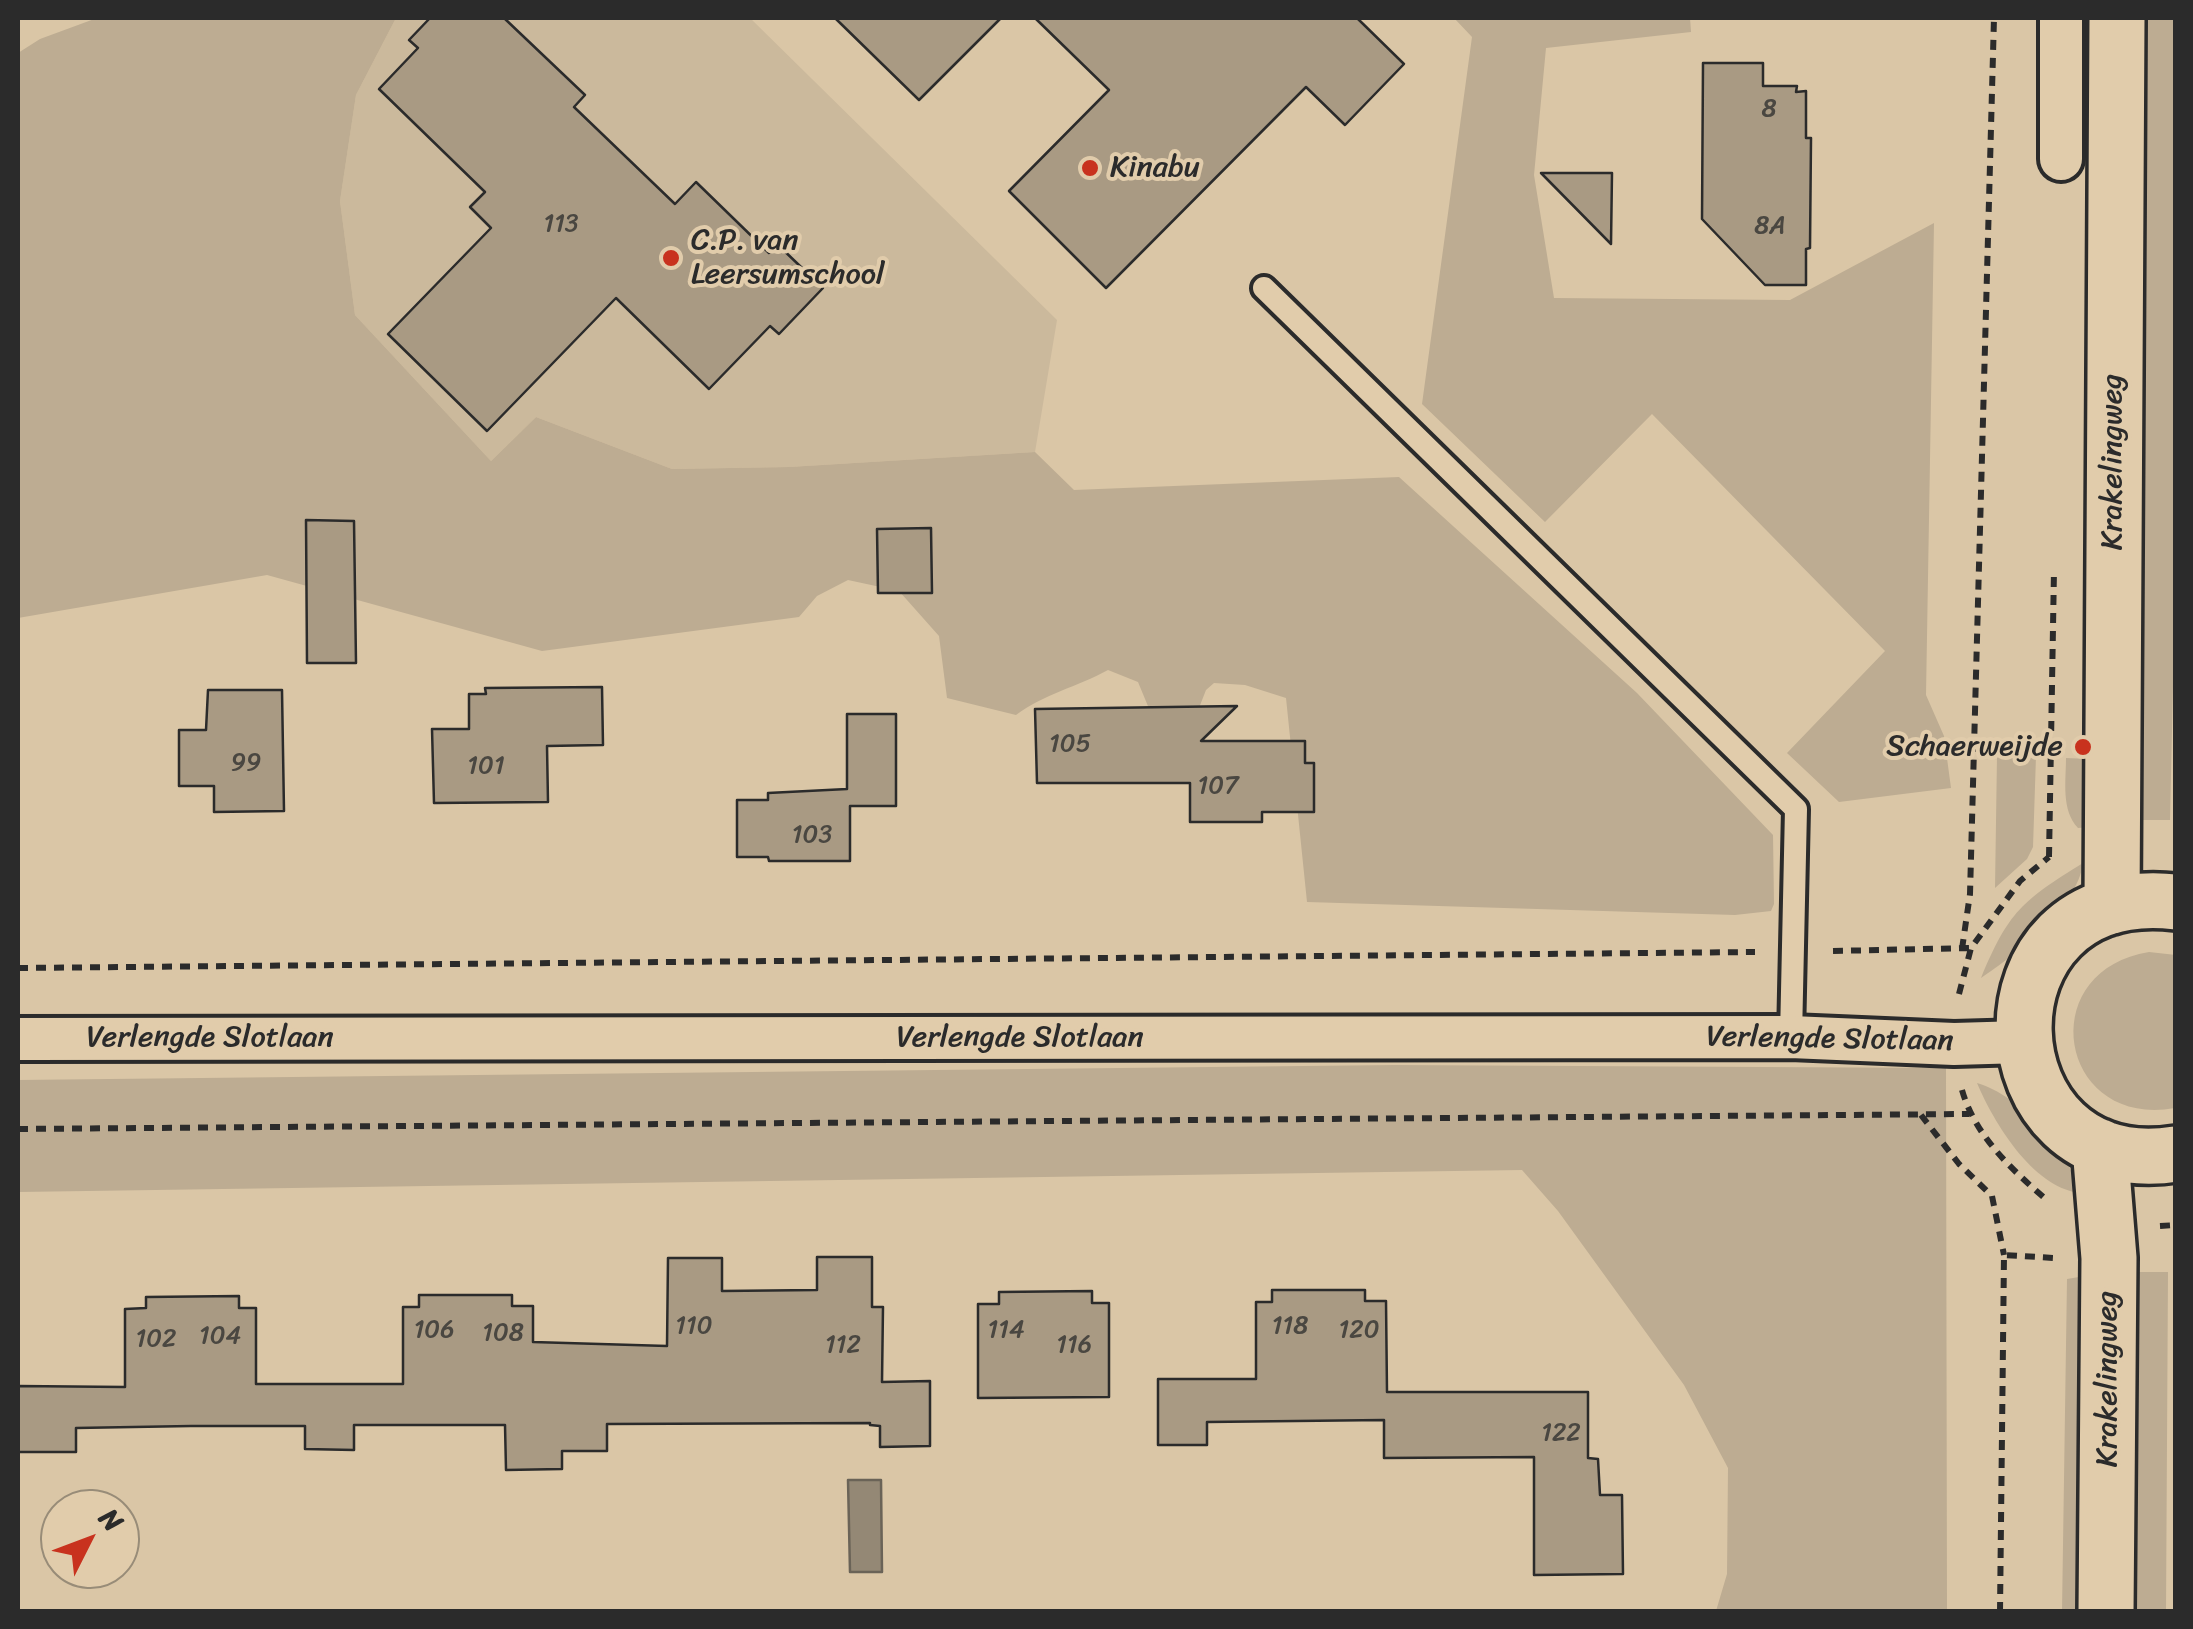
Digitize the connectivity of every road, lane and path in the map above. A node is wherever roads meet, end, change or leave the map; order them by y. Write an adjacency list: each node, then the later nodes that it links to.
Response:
1 (1994, 18): 6 (path)
2 (2061, 18): 4 (street)
3 (2117, 18): 9 (main road, Krakelingweg)
4 (2061, 159)
5 (1264, 288): 12 (lane)
6 (1975, 746): 7 (path); 11 (path)
7 (2067, 747)
8 (2176, 902): 9 (main road)
9 (2112, 906): 16 (main road)
10 (1972, 948): 11 (path)
11 (1962, 949): 12 (path)
12 (1792, 951): 13 (path); 14 (lane)
13 (18, 968)
14 (1791, 1037): 15 (street, Verlengde Slotlaan); 16 (street, Verlengde Slotlaan)
15 (18, 1039)
16 (2022, 1042): 19 (main road)
17 (1920, 1114): 18 (path); 21 (path); 22 (path)
18 (18, 1129)
19 (2100, 1146): 20 (main road); 25 (main road, Krakelingweg)
20 (2176, 1154)
21 (2053, 1206)
22 (2004, 1255): 23 (path); 24 (path)
23 (2053, 1258)
24 (2000, 1612)
25 (2106, 1612)

